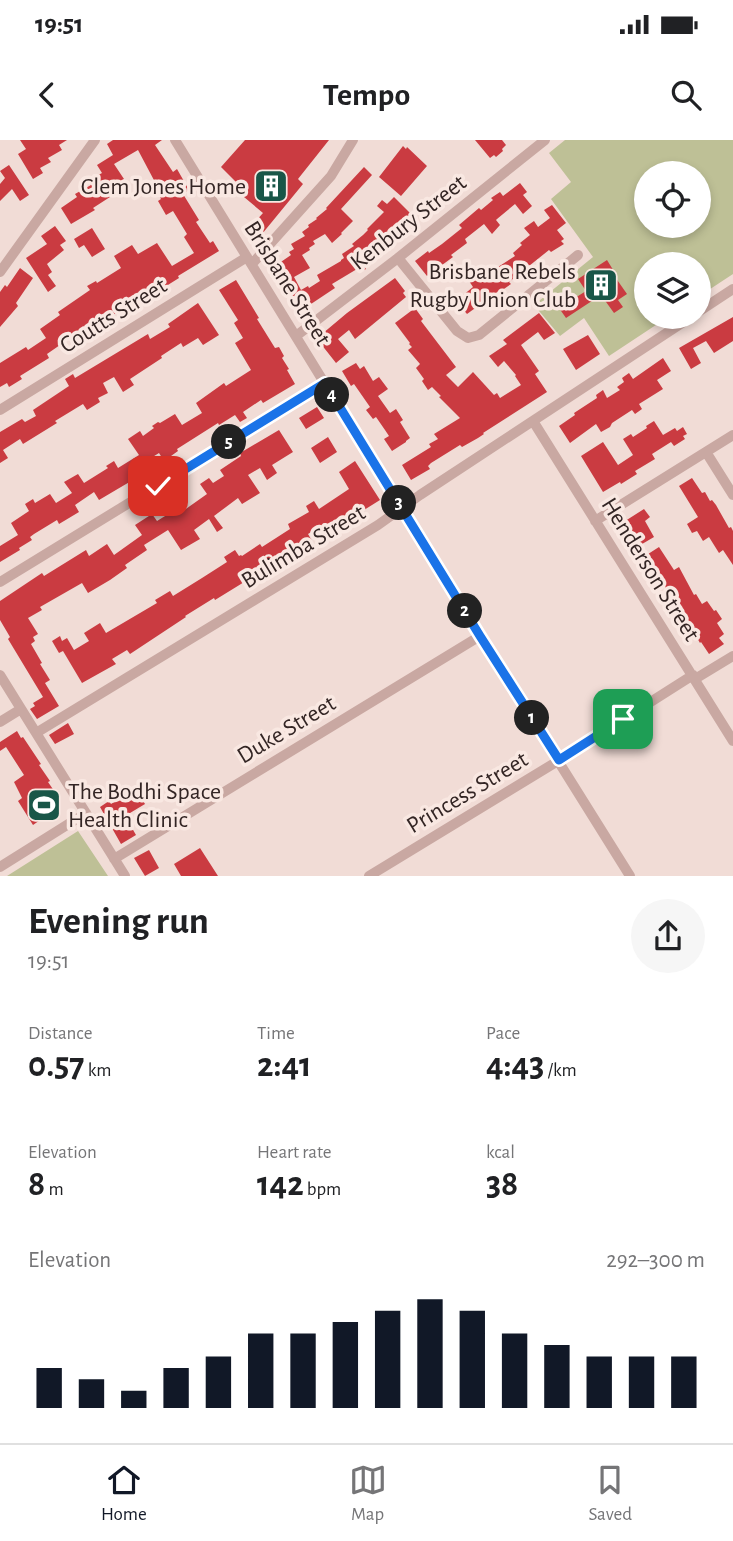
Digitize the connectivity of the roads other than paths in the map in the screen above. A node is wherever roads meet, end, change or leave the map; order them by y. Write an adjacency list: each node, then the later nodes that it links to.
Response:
1 (95, 140): 8 (street)
2 (176, 140): 7 (street, Brisbane Street)
3 (353, 140): 7 (street, Coutts Street)
4 (545, 140): 6 (street, Kenbury Street)
5 (579, 255): 6 (street)
6 (398, 258): 12 (street, Kenbury Street)
7 (250, 261): 12 (street, Brisbane Street); 14 (street, Coutts Street)
8 (0, 272)
9 (733, 289): 10 (street)
10 (711, 303)
11 (673, 329): 15 (street, Bulimba Street)
12 (296, 336): 13 (street, Brisbane Street)
13 (325, 383): 19 (street, Brisbane Street); 21 (street)
14 (0, 410)
15 (533, 421): 19 (street, Bulimba Street); 20 (street, Henderson Street)
16 (733, 435): 17 (street)
17 (706, 452): 18 (street); 20 (street)
18 (733, 495)
19 (402, 508): 22 (street, Brisbane Street); 28 (street, Bulimba Street)
20 (595, 521): 25 (street, Henderson Street)
21 (0, 583)
22 (480, 636): 30 (street, Brisbane Street); 32 (street, Duke Street)
23 (733, 656): 25 (street, Princess Street)
24 (0, 676): 26 (street)
25 (694, 677): 29 (street, Henderson Street); 30 (street, Princess Street)
26 (21, 709): 27 (street); 28 (street)
27 (0, 723)
28 (36, 733): 31 (street)
29 (733, 741)
30 (559, 760): 35 (street, Princess Street); 36 (street, Brisbane Street)
31 (86, 813): 32 (street); 33 (street)
32 (114, 859): 34 (street)
33 (0, 867)
34 (125, 876)
35 (369, 876)
36 (631, 876)

